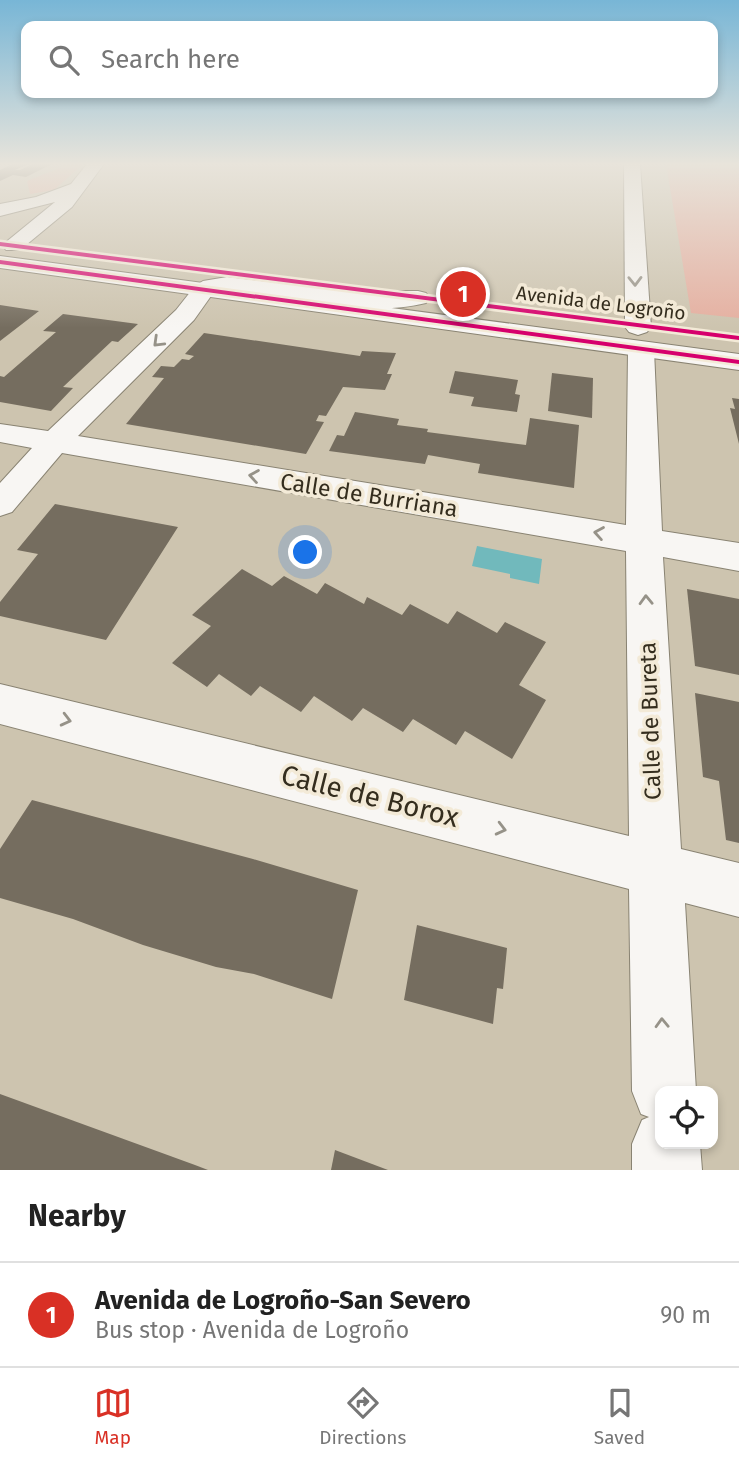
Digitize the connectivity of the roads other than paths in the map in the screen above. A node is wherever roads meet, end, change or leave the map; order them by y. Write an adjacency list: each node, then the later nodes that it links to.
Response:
1 (36, 219): 4 (street)
2 (47, 219): 4 (street)
3 (635, 219): 8 (street, Calle de Bureta, one-way to 8)
4 (41, 224): 5 (street)
5 (3, 251): 6 (street, Avenida de Logroño); 7 (street, Avenida de Logroño)
6 (203, 291): 7 (street, Avenida de Logroño); 8 (street, Avenida de Logroño); 12 (street, one-way to 12)
7 (418, 298): 8 (street, Avenida de Logroño)
8 (640, 338): 9 (street, Avenida de Logroño); 10 (street, Avenida de Logroño); 14 (street, Calle de Bureta)
9 (739, 338)
10 (739, 362)
11 (0, 433): 12 (street, Calle de Burriana)
12 (55, 442): 13 (street); 14 (street, Calle de Burriana, one-way to 12)
13 (0, 504)
14 (644, 541): 15 (street, Calle de Burriana); 17 (street, Calle de Bureta, one-way to 14)
15 (739, 557)
16 (0, 704): 17 (street, Calle de Borox, one-way to 17)
17 (656, 868): 18 (street, Calle de Borox); 19 (street, Calle de Bureta, one-way to 17)
18 (739, 890)
19 (664, 1086)
20 (666, 1149): 21 (street)
21 (667, 1170)

